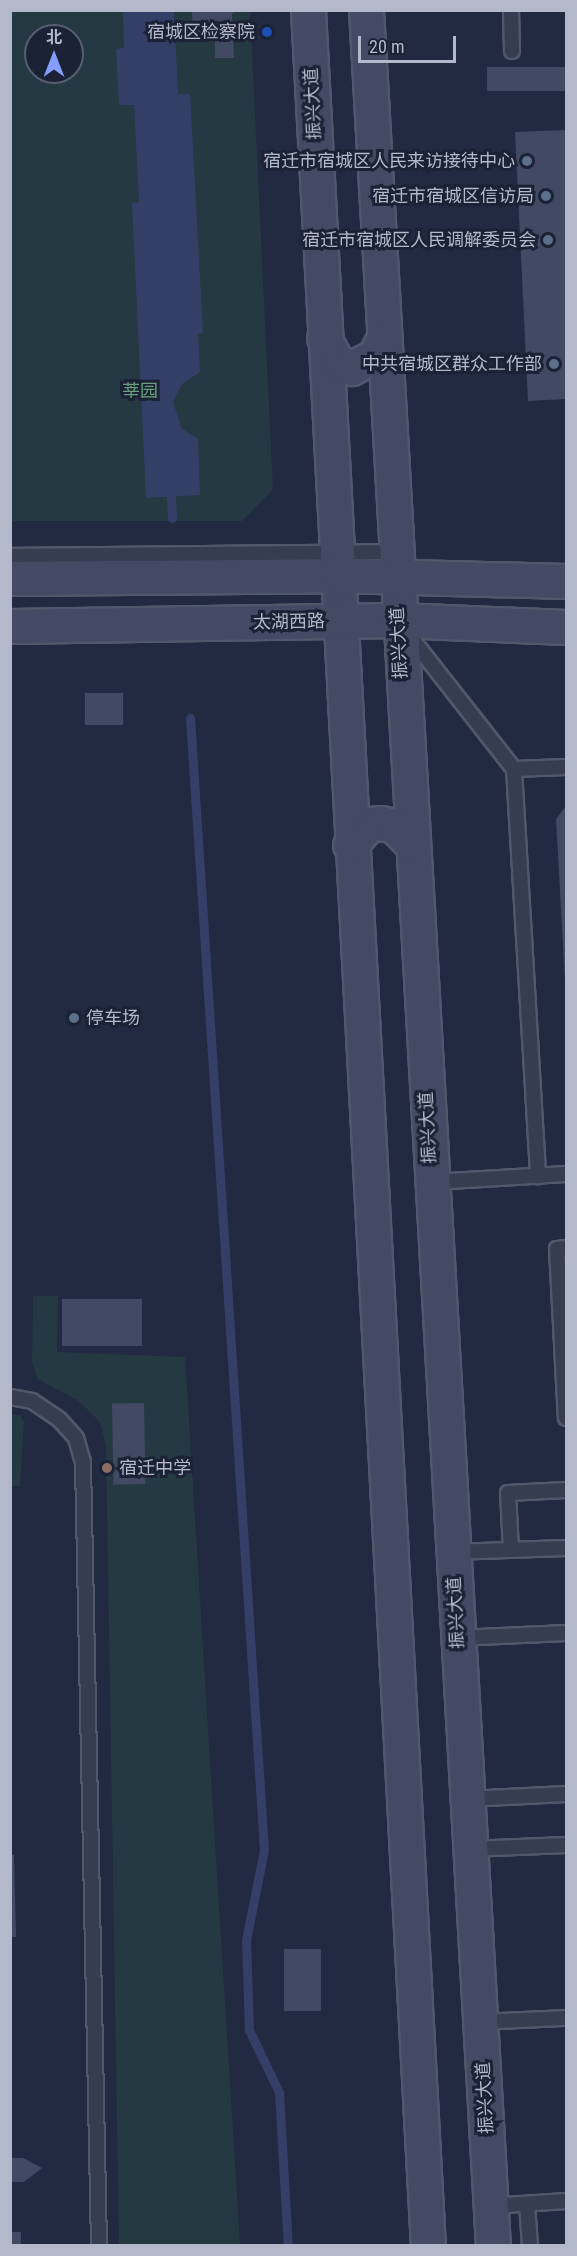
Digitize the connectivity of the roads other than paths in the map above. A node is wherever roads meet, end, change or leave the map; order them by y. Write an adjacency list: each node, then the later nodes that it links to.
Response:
1 (308, 10): 5 (main road, 振兴大道)
2 (366, 10): 6 (main road, 振兴大道)
3 (510, 10): 4 (lane)
4 (512, 51)
5 (324, 338): 6 (main road); 8 (main road, 振兴大道)
6 (383, 339): 9 (main road, 振兴大道)
7 (10, 556): 8 (lane)
8 (336, 564): 9 (main road); 10 (main road); 13 (main road, 振兴大道)
9 (394, 564): 11 (main road); 12 (main road, 振兴大道)
10 (10, 578)
11 (567, 581)
12 (398, 620): 13 (main road, 太湖西路); 15 (main road, 太湖西路); 17 (lane); 18 (main road, 振兴大道)
13 (338, 621): 14 (main road, 太湖西路); 19 (main road, 振兴大道)
14 (10, 627)
15 (567, 627)
16 (567, 767): 17 (lane)
17 (514, 769): 21 (lane)
18 (411, 843): 19 (main road); 22 (main road, 振兴大道)
19 (350, 845): 42 (main road, 振兴大道)
20 (567, 1174): 21 (lane)
21 (538, 1176): 22 (lane)
22 (431, 1182): 29 (main road, 振兴大道)
23 (567, 1248): 25 (lane)
24 (10, 1397): 41 (lane)
25 (567, 1418)
26 (567, 1490): 28 (lane)
27 (567, 1548): 28 (lane)
28 (511, 1550): 29 (lane)
29 (452, 1552): 31 (main road, 振兴大道)
30 (567, 1632): 31 (lane)
31 (457, 1638): 33 (main road, 振兴大道)
32 (567, 1794): 33 (lane)
33 (467, 1799): 35 (main road, 振兴大道)
34 (567, 1845): 35 (lane)
35 (470, 1849): 37 (main road, 振兴大道)
36 (567, 2018): 37 (lane)
37 (480, 2022): 40 (main road, 振兴大道)
38 (567, 2201): 39 (lane)
39 (527, 2204): 40 (lane); 44 (lane)
40 (491, 2206): 43 (main road, 振兴大道)
41 (99, 2246)
42 (428, 2246)
43 (493, 2246)
44 (530, 2246)

